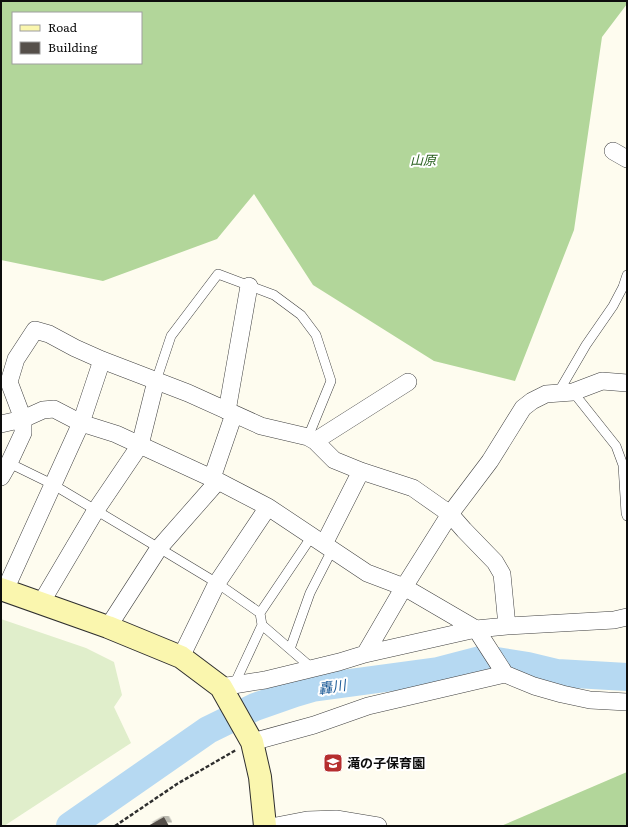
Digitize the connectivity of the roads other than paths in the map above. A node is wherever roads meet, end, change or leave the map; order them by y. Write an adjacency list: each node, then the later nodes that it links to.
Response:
1 (627, 275): 7 (lane)
2 (249, 286): 4 (lane); 8 (street); 12 (lane)
3 (102, 360): 4 (street); 9 (street); 10 (street)
4 (156, 381): 8 (street); 13 (street)
5 (408, 382): 12 (street)
6 (627, 383): 7 (street)
7 (566, 393): 20 (street); 21 (lane)
8 (230, 412): 12 (street); 16 (street)
9 (23, 419): 10 (street); 11 (street); 14 (street)
10 (81, 423): 13 (street); 17 (street)
11 (1, 424)
12 (312, 439): 15 (street)
13 (140, 444): 16 (street); 19 (street)
14 (5, 470): 17 (lane)
15 (361, 471): 20 (street); 22 (street)
16 (215, 480): 18 (street); 23 (street)
17 (52, 484): 19 (lane); 26 (street)
18 (268, 507): 22 (street); 24 (street)
19 (96, 510): 23 (lane); 27 (street)
20 (450, 514): 25 (street); 31 (street)
21 (627, 516)
22 (323, 543): 25 (street); 28 (lane); 34 (lane)
23 (159, 548): 24 (lane); 32 (street)
24 (217, 583): 28 (lane); 36 (street)
25 (404, 587): 33 (street); 35 (street)
26 (3, 589): 27 (street)
27 (41, 603): 32 (street)
28 (260, 613): 30 (lane)
29 (627, 617): 31 (street)
30 (262, 625): 34 (lane); 39 (lane)
31 (507, 626): 33 (street)
32 (108, 627): 36 (street)
33 (476, 629): 35 (street); 38 (street)
34 (290, 649): 37 (lane)
35 (365, 654): 37 (street)
36 (181, 657): 39 (street)
37 (313, 669): 39 (street)
38 (506, 674): 40 (street); 41 (street)
39 (228, 686): 41 (street)
40 (627, 702)
41 (252, 742): 42 (street)
42 (265, 826)
43 (276, 826): 44 (street)
44 (378, 826)

